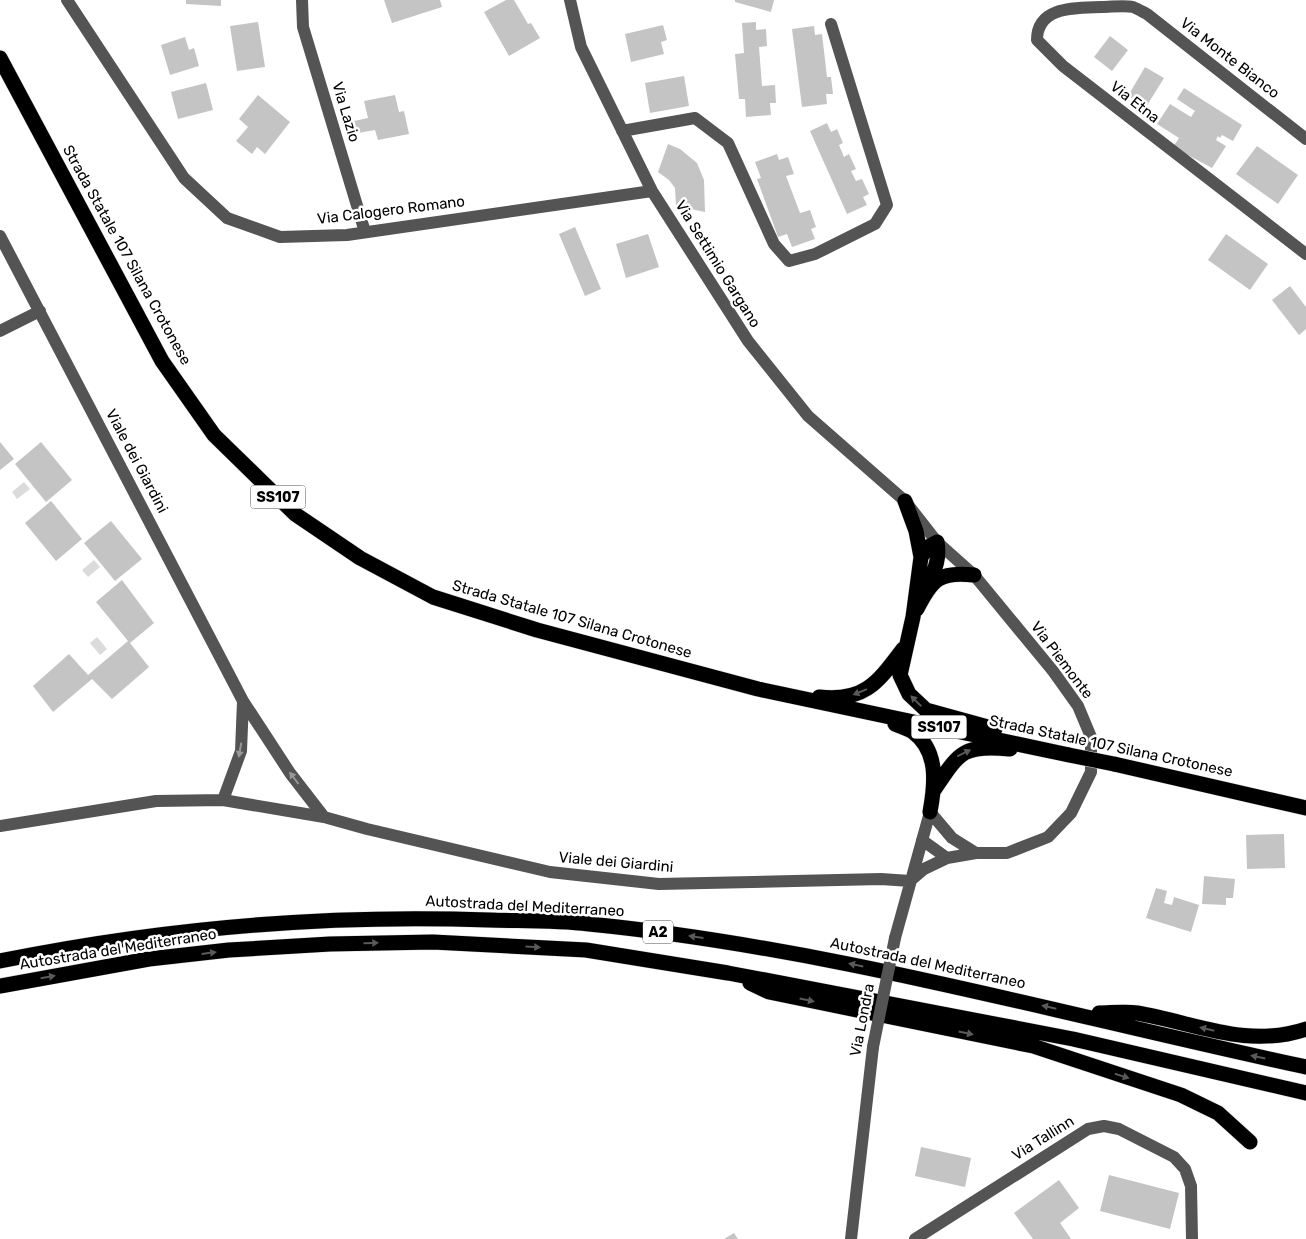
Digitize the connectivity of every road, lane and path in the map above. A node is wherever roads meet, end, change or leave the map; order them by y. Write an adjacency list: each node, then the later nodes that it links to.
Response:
1 (67, 0): 10 (street, Via Calogero Romano)
2 (302, 0): 10 (street, Via Lazio)
3 (570, 0): 7 (street, Via Settimio Gargano)
4 (1132, 7): 8 (street, Via Monte Bianco); 12 (street, Via Etna)
5 (831, 24): 7 (street)
6 (0, 58): 22 (highway, Strada Statale 107 Silana Crotonese / SS107)
7 (622, 131): 9 (street, Via Settimio Gargano)
8 (1306, 139)
9 (652, 191): 10 (street, Via Calogero Romano); 15 (street, Via Settimio Gargano)
10 (365, 232)
11 (0, 236): 13 (street, Viale dei Giardini)
12 (1306, 254)
13 (40, 311): 14 (street); 23 (street, Viale dei Giardini)
14 (0, 331)
15 (905, 501): 16 (street, Via Piemonte); 17 (highway)
16 (937, 542): 17 (highway); 18 (street, Via Piemonte); 19 (highway)
17 (921, 557): 20 (highway)
18 (974, 575): 19 (highway); 35 (street, Via Piemonte)
19 (926, 589): 20 (highway)
20 (913, 617): 21 (highway)
21 (906, 646): 22 (highway, one-way to 22); 25 (highway, one-way to 21)
22 (758, 689): 24 (highway, Strada Statale 107 Silana Crotonese / SS107)
23 (243, 701): 28 (street, Viale dei Giardini, one-way to 28); 31 (street, Viale dei Giardini, one-way to 23)
24 (836, 706): 25 (highway, Strada Statale 107 Silana Crotonese / SS107); 27 (highway)
25 (1042, 748): 26 (highway, Strada Statale 107 Silana Crotonese / SS107)
26 (1068, 755): 27 (highway, one-way to 26); 29 (highway, Strada Statale 107 Silana Crotonese / SS107, bridge)
27 (934, 790): 30 (highway)
28 (223, 800): 31 (street, Viale dei Giardini); 32 (street, Viale dei Giardini)
29 (1306, 808)
30 (930, 812): 33 (street); 34 (street, Via Londra)
31 (324, 817): 37 (street, Viale dei Giardini)
32 (0, 826)
33 (952, 838): 34 (street); 35 (street)
34 (922, 840): 36 (street); 37 (street, Via Londra)
35 (976, 853): 36 (street, Via Piemonte)
36 (947, 858): 37 (street, Via Piemonte)
37 (910, 881): 46 (street, Via Londra, bridge)
38 (0, 961): 41 (highway, Autostrada del Mediterraneo / A2, one-way to 38)
39 (728, 973): 40 (highway, Autostrada del Mediterraneo / A2, one-way to 39); 44 (highway, Autostrada del Mediterraneo / A2); 45 (highway, one-way to 45)
40 (0, 986)
41 (1077, 1014): 42 (highway, one-way to 41); 43 (highway, Autostrada del Mediterraneo / A2, one-way to 41)
42 (1306, 1029)
43 (1306, 1067)
44 (1306, 1093)
45 (1250, 1142)
46 (852, 1239)
47 (914, 1239): 48 (street, Via Tallinn)
48 (1192, 1239)

